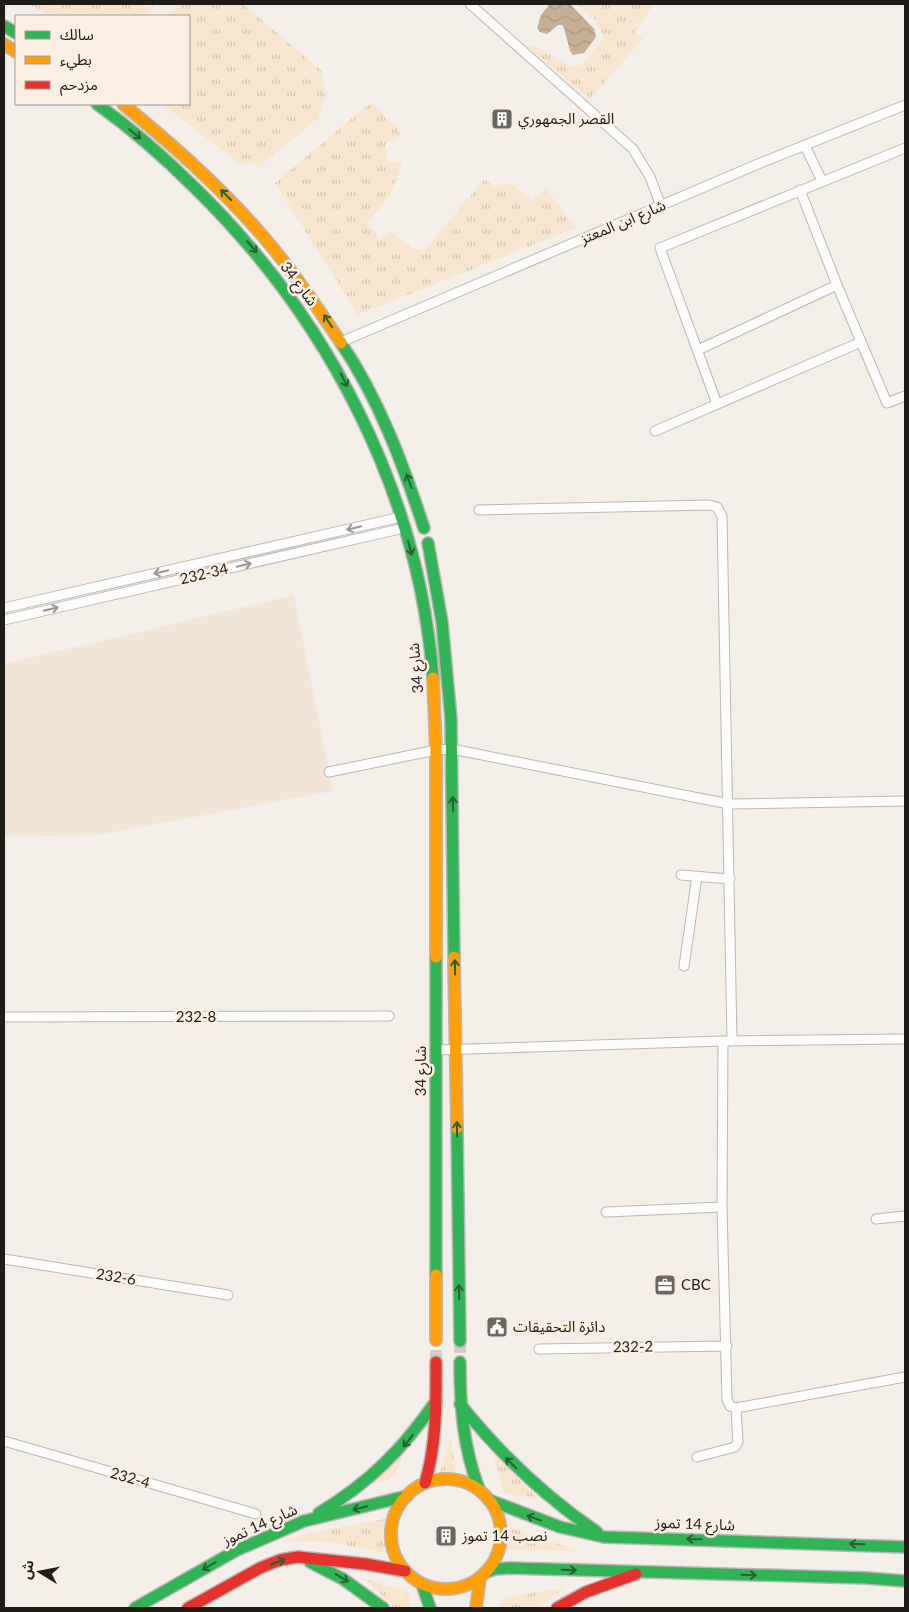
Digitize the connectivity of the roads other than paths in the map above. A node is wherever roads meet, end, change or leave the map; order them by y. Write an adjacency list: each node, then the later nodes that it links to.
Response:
1 (470, 4): 13 (street)
2 (4, 26): 3 (main road)
3 (15, 32)
4 (4, 44): 5 (main road)
5 (15, 51)
6 (98, 105): 22 (main road, شارع 34, one-way to 22)
7 (124, 105): 15 (main road, شارع 34, one-way to 7)
8 (905, 105): 9 (street, شارع ابن المعتز)
9 (805, 146): 11 (street); 13 (street, شارع ابن المعتز)
10 (905, 148): 11 (street)
11 (822, 181): 12 (street)
12 (800, 190): 14 (street); 17 (street)
13 (661, 206): 15 (street, شارع ابن المعتز)
14 (837, 285): 16 (street); 17 (street)
15 (341, 342): 23 (main road, شارع 34, one-way to 15)
16 (861, 342): 18 (street); 19 (street)
17 (698, 350): 19 (street)
18 (905, 396)
19 (717, 404): 20 (street)
20 (655, 431)
21 (479, 510): 31 (street)
22 (403, 522): 25 (street, 232-34, one-way to 25); 26 (street, 232-34, one-way to 22); 28 (main road, شارع 34, one-way to 28)
23 (424, 528)
24 (428, 543): 27 (main road, شارع 34)
25 (4, 608)
26 (4, 620)
27 (452, 749): 28 (street); 31 (street); 41 (main road, شارع 34, one-way to 27)
28 (436, 750): 29 (street); 40 (main road, شارع 34)
29 (329, 772)
30 (905, 801): 31 (street)
31 (729, 804): 34 (street)
32 (681, 875): 33 (street)
33 (697, 876): 34 (street); 35 (street)
34 (730, 879): 39 (street)
35 (684, 966)
36 (389, 1016): 37 (street, 232-8)
37 (4, 1018)
38 (905, 1039): 39 (street)
39 (728, 1041): 41 (street); 42 (street)
40 (436, 1050): 41 (street); 48 (main road, شارع 34)
41 (456, 1050): 49 (main road, شارع 34, one-way to 41)
42 (722, 1207): 43 (street); 50 (street)
43 (606, 1212)
44 (905, 1216): 45 (street)
45 (876, 1218)
46 (4, 1259): 47 (street, 232-6)
47 (228, 1295)
48 (436, 1340)
49 (460, 1340)
50 (726, 1346): 51 (street, 232-2); 57 (street)
51 (539, 1349)
52 (436, 1362): 55 (main road)
53 (460, 1362): 56 (main road)
54 (905, 1378): 57 (street)
55 (436, 1401): 60 (main road); 65 (main road, one-way to 65)
56 (460, 1404): 61 (main road); 66 (main road, one-way to 56)
57 (736, 1408): 59 (street)
58 (4, 1442): 64 (street, 232-4)
59 (697, 1457)
60 (425, 1483): 61 (main road); 62 (main road)
61 (479, 1489): 63 (main road)
62 (407, 1496): 65 (main road, شارع 14 تموز, one-way to 65); 69 (main road)
63 (489, 1500): 66 (main road, شارع 14 تموز, one-way to 63); 71 (main road)
64 (256, 1514)
65 (304, 1521): 74 (main road, شارع 14 تموز, one-way to 74)
66 (604, 1537): 67 (main road, شارع 14 تموز, one-way to 66)
67 (905, 1546)
68 (298, 1556): 69 (main road); 75 (main road, one-way to 68); 76 (main road, one-way to 76)
69 (405, 1571): 73 (main road)
70 (643, 1572): 71 (main road, one-way to 70); 72 (main road, one-way to 72); 79 (main road)
71 (483, 1575): 73 (main road); 78 (main road)
72 (905, 1581)
73 (422, 1584): 77 (main road)
74 (135, 1608)
75 (188, 1608)
76 (383, 1608)
77 (430, 1608)
78 (476, 1608)
79 (556, 1608)

